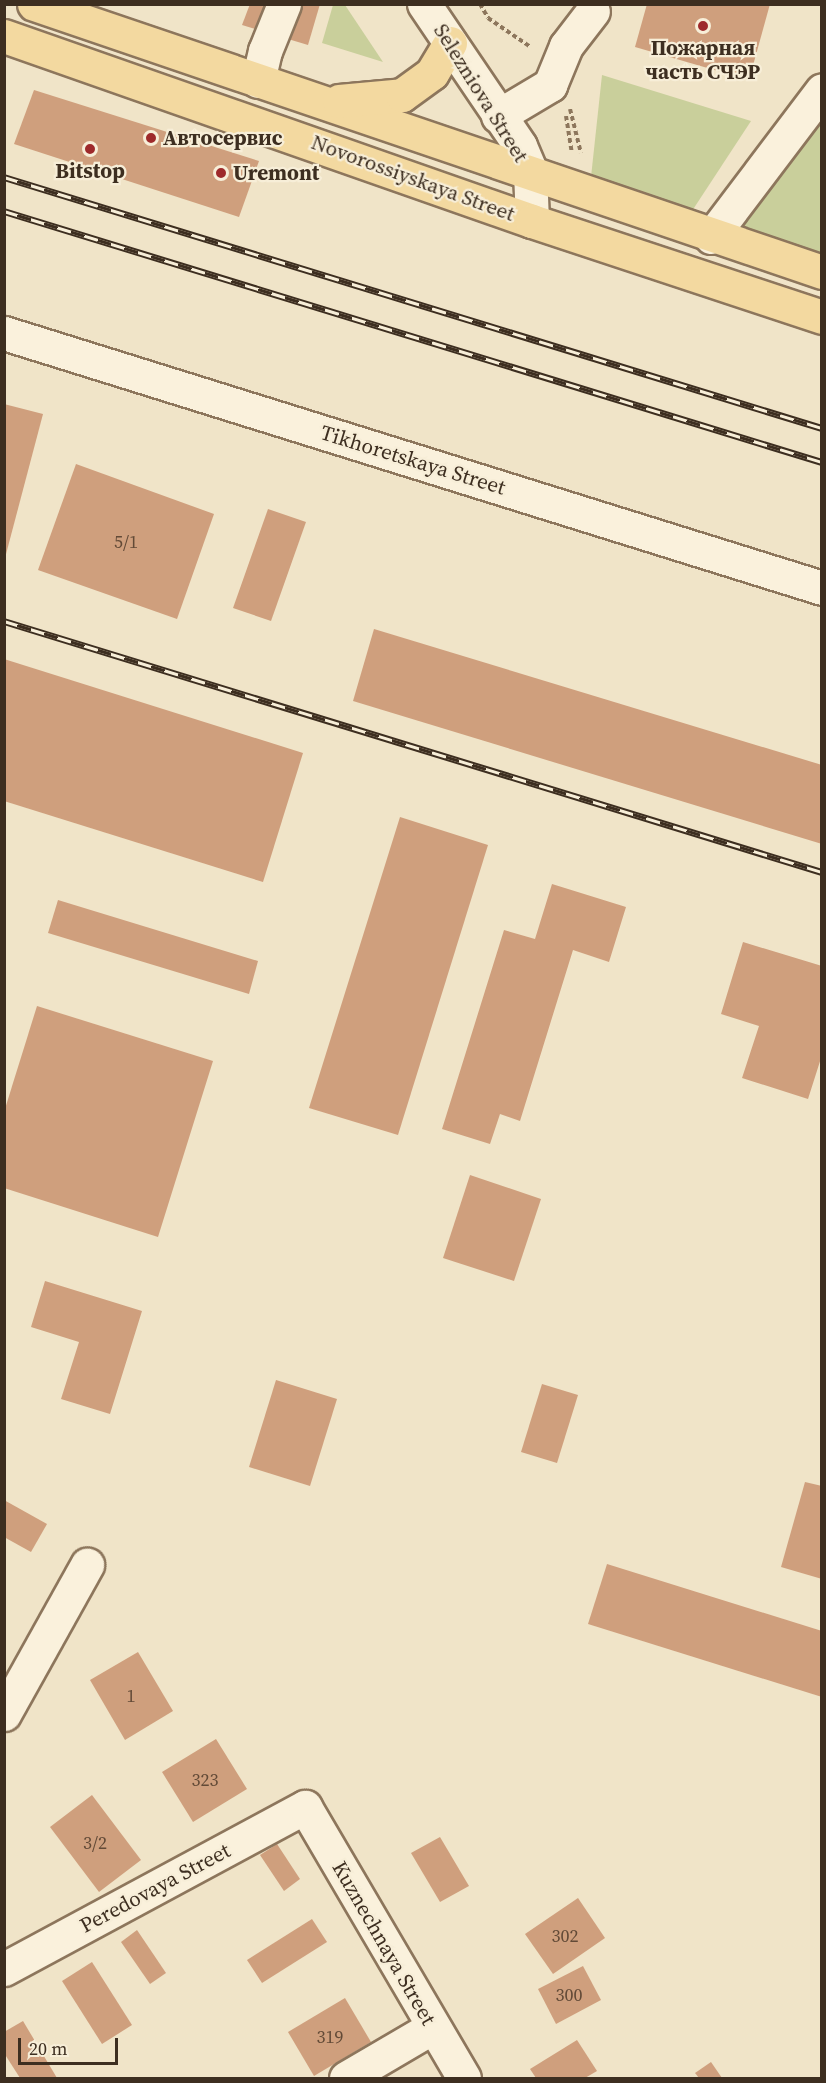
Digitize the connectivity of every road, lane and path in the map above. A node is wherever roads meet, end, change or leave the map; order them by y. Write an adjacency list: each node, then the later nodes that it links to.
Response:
1 (284, 4): 9 (street)
2 (424, 4): 7 (street, Selezniova Street)
3 (480, 4): 8 (path)
4 (42, 6): 9 (main road, Novorossiyskaya Street)
5 (593, 11): 8 (street)
6 (4, 36): 16 (main road, Novorossiyskaya Street)
7 (450, 43): 11 (main road); 12 (street, Selezniova Street)
8 (568, 73): 12 (street); 13 (path); 14 (path)
9 (258, 81): 11 (main road, Novorossiyskaya Street)
10 (822, 90): 17 (street)
11 (325, 103): 15 (main road, Novorossiyskaya Street)
12 (498, 116): 15 (street, Selezniova Street)
13 (589, 157)
14 (584, 161)
15 (530, 170): 16 (street, Selezniova Street); 17 (main road, Novorossiyskaya Street)
16 (532, 221): 19 (main road, Novorossiyskaya Street)
17 (711, 237): 18 (main road, Novorossiyskaya Street)
18 (822, 272)
19 (822, 317)
20 (4, 333): 21 (street, Tikhoretskaya Street)
21 (822, 588)
22 (87, 1565): 23 (street)
23 (4, 1714)
24 (305, 1808): 25 (street, Peredovaya Street); 26 (street, Kuznechnaya Street)
25 (4, 1970)
26 (433, 2027): 27 (street); 28 (street, Kuznechnaya Street)
27 (346, 2079)
28 (464, 2079)

